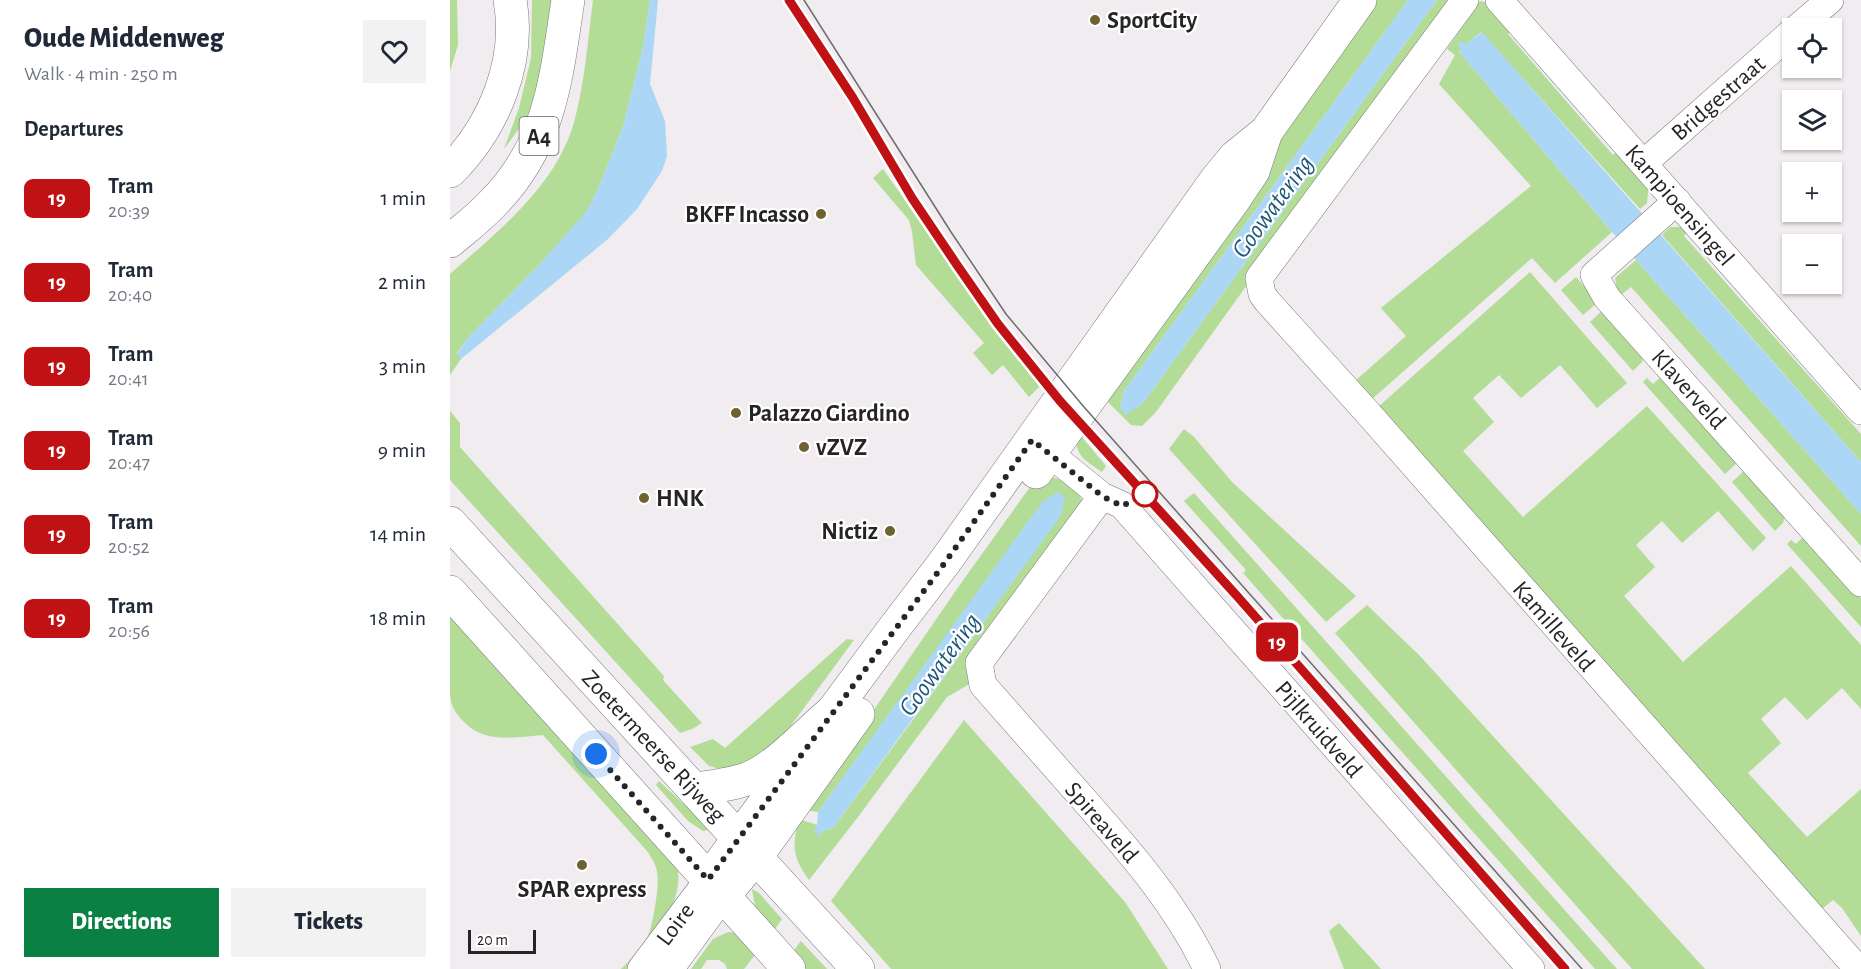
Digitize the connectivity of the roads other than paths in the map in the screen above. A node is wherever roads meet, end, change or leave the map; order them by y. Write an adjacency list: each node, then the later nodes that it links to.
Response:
1 (510, 0): 10 (main road, A4)
2 (568, 0): 12 (main road, A4)
3 (1360, 0): 14 (main road)
4 (1465, 0): 29 (street, Kamilleveld)
5 (1499, 0): 9 (street, Kampioensingel)
6 (1830, 0): 7 (street)
7 (1809, 18)
8 (1782, 41): 9 (street, Bridgestraat)
9 (1644, 163): 11 (street, Kampioensingel)
10 (450, 171)
11 (1668, 209): 13 (street, Kampioensingel); 17 (street, Klaverveld)
12 (450, 241)
13 (1861, 411)
14 (1041, 447): 15 (street, Pijlkruidveld); 19 (main road); 21 (main road)
15 (1102, 496): 27 (street, Spireaveld); 28 (street, Pijlkruidveld)
16 (450, 523): 20 (main road, Zoetermeerse Rijweg)
17 (1861, 583)
18 (450, 592): 22 (main road, Zoetermeerse Rijweg)
19 (832, 712): 20 (main road); 21 (main road)
20 (694, 789): 21 (main road, Zoetermeerse Rijweg)
21 (748, 848): 22 (main road); 26 (main road, Zoetermeerse Rijweg)
22 (716, 888): 23 (street, Loire); 24 (street, Loire); 25 (main road, Zoetermeerse Rijweg)
23 (641, 969)
24 (669, 969)
25 (789, 969)
26 (858, 969)
27 (1207, 969)
28 (1531, 969)
29 (1858, 969)

